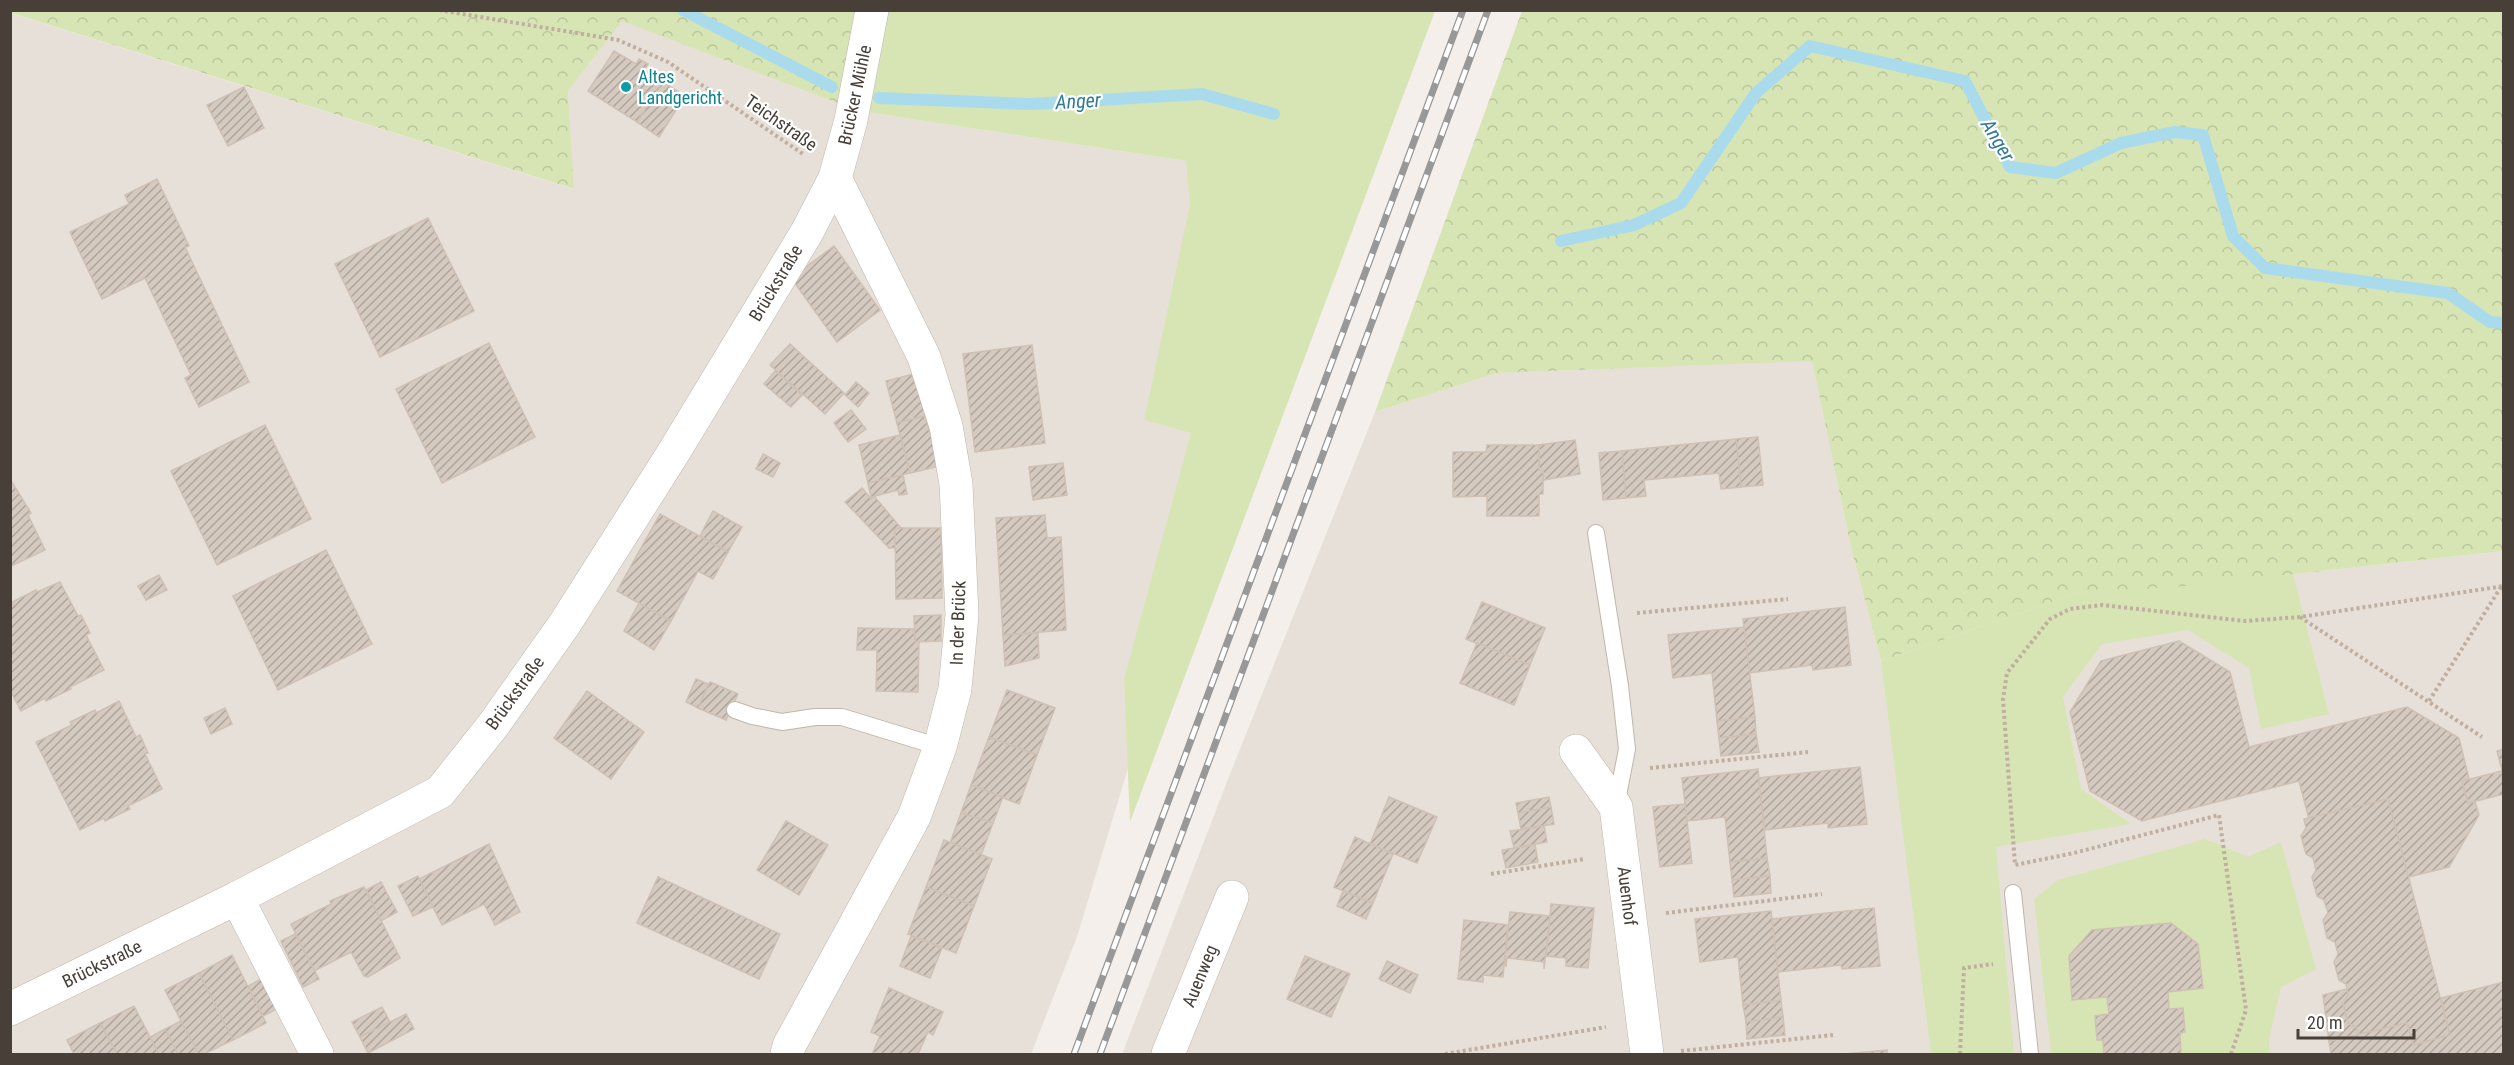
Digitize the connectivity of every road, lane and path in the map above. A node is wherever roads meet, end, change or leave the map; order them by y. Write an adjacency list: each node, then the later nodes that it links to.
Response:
1 (439, 10): 3 (path, Teichstraße)
2 (872, 10): 3 (street, Brücker Mühle)
3 (835, 178): 12 (street, In der Brück); 22 (street, Brückstraße)
4 (1596, 533): 7 (lane)
5 (2503, 586): 8 (path); 9 (path)
6 (1788, 599): 7 (path)
7 (1609, 616): 15 (lane)
8 (2300, 616): 9 (path); 35 (path)
9 (2429, 701): 11 (path)
10 (735, 710): 12 (lane)
11 (2482, 736)
12 (940, 747): 30 (street, In der Brück)
13 (1576, 751): 16 (street, Auenhof)
14 (1808, 752): 15 (path)
15 (1623, 771): 16 (lane)
16 (1616, 807): 17 (street, Auenhof)
17 (1622, 852): 18 (path); 23 (street, Auenhof)
18 (1491, 874)
19 (2013, 893): 24 (lane)
20 (1822, 894): 23 (path)
21 (1232, 897): 31 (street, Auenweg)
22 (237, 898): 25 (street, Brückstraße); 29 (street)
23 (1629, 917): 26 (street, Auenhof)
24 (2020, 960): 33 (path); 34 (lane)
25 (10, 1009)
26 (1643, 1021): 28 (street, Auenhof); 32 (path)
27 (1833, 1035): 28 (path)
28 (1660, 1053)
29 (317, 1054)
30 (787, 1054)
31 (1168, 1054)
32 (1445, 1054)
33 (1960, 1054)
34 (2030, 1054)
35 (2231, 1054)

